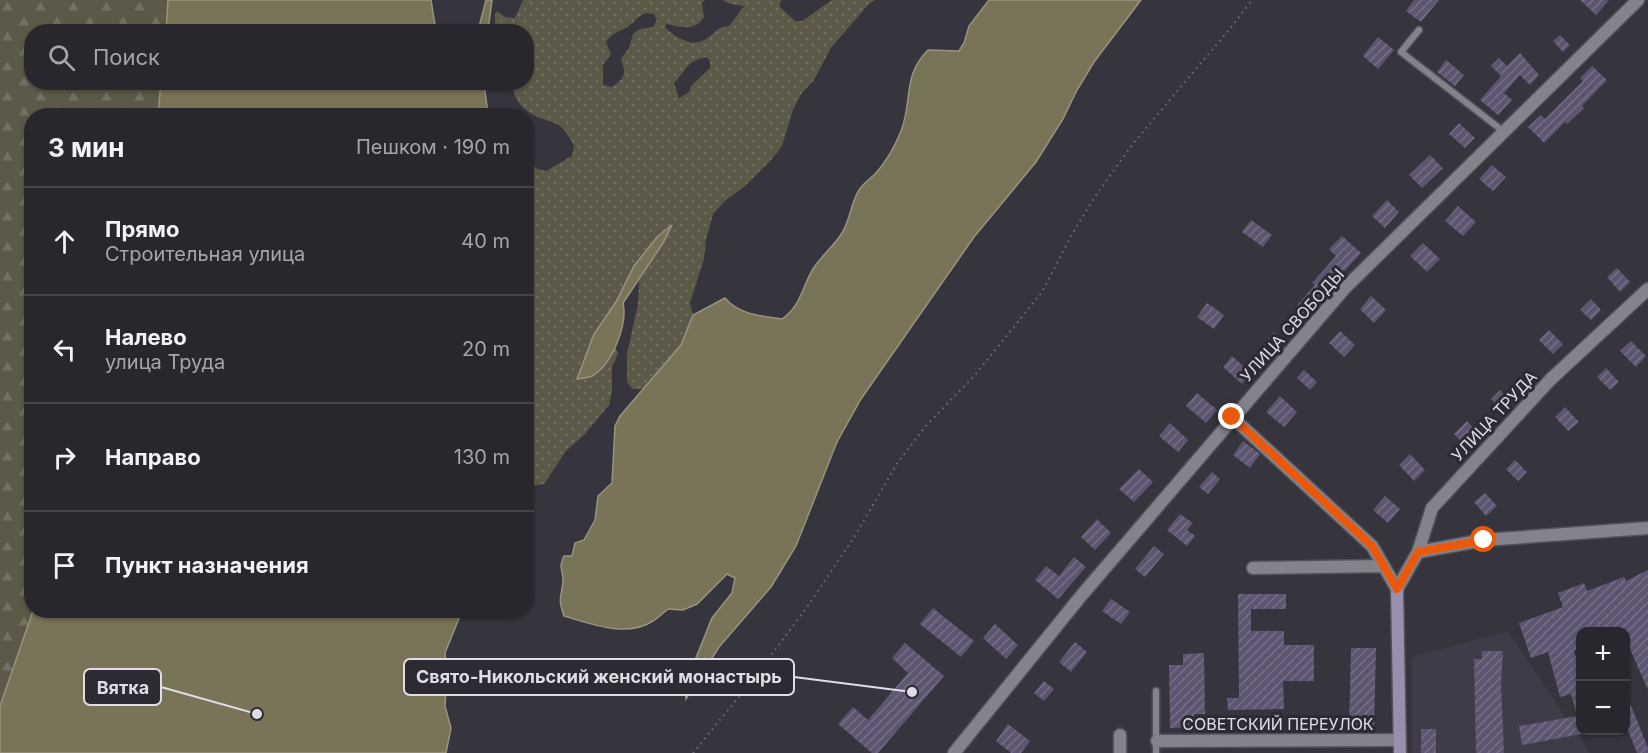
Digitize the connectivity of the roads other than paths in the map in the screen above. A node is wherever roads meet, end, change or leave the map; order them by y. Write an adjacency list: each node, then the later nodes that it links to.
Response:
1 (1638, 0): 3 (street, УЛИЦА СВОБОДЫ)
2 (1419, 30): 3 (lane)
3 (1504, 132): 5 (street, УЛИЦА СВОБОДЫ)
4 (1648, 289): 7 (street, УЛИЦА ТРУДА)
5 (1232, 417): 8 (street); 15 (street, УЛИЦА СВОБОДЫ)
6 (1648, 528): 7 (street)
7 (1418, 552): 10 (street, УЛИЦА ТРУДА)
8 (1383, 566): 9 (street); 10 (street)
9 (1253, 568)
10 (1397, 589): 13 (street)
11 (1156, 691): 14 (lane)
12 (1120, 735): 16 (street)
13 (1400, 746): 14 (street, СОВЕТСКИЙ ПЕРЕУЛОК)
14 (1156, 747)
15 (954, 753)
16 (1120, 753)

